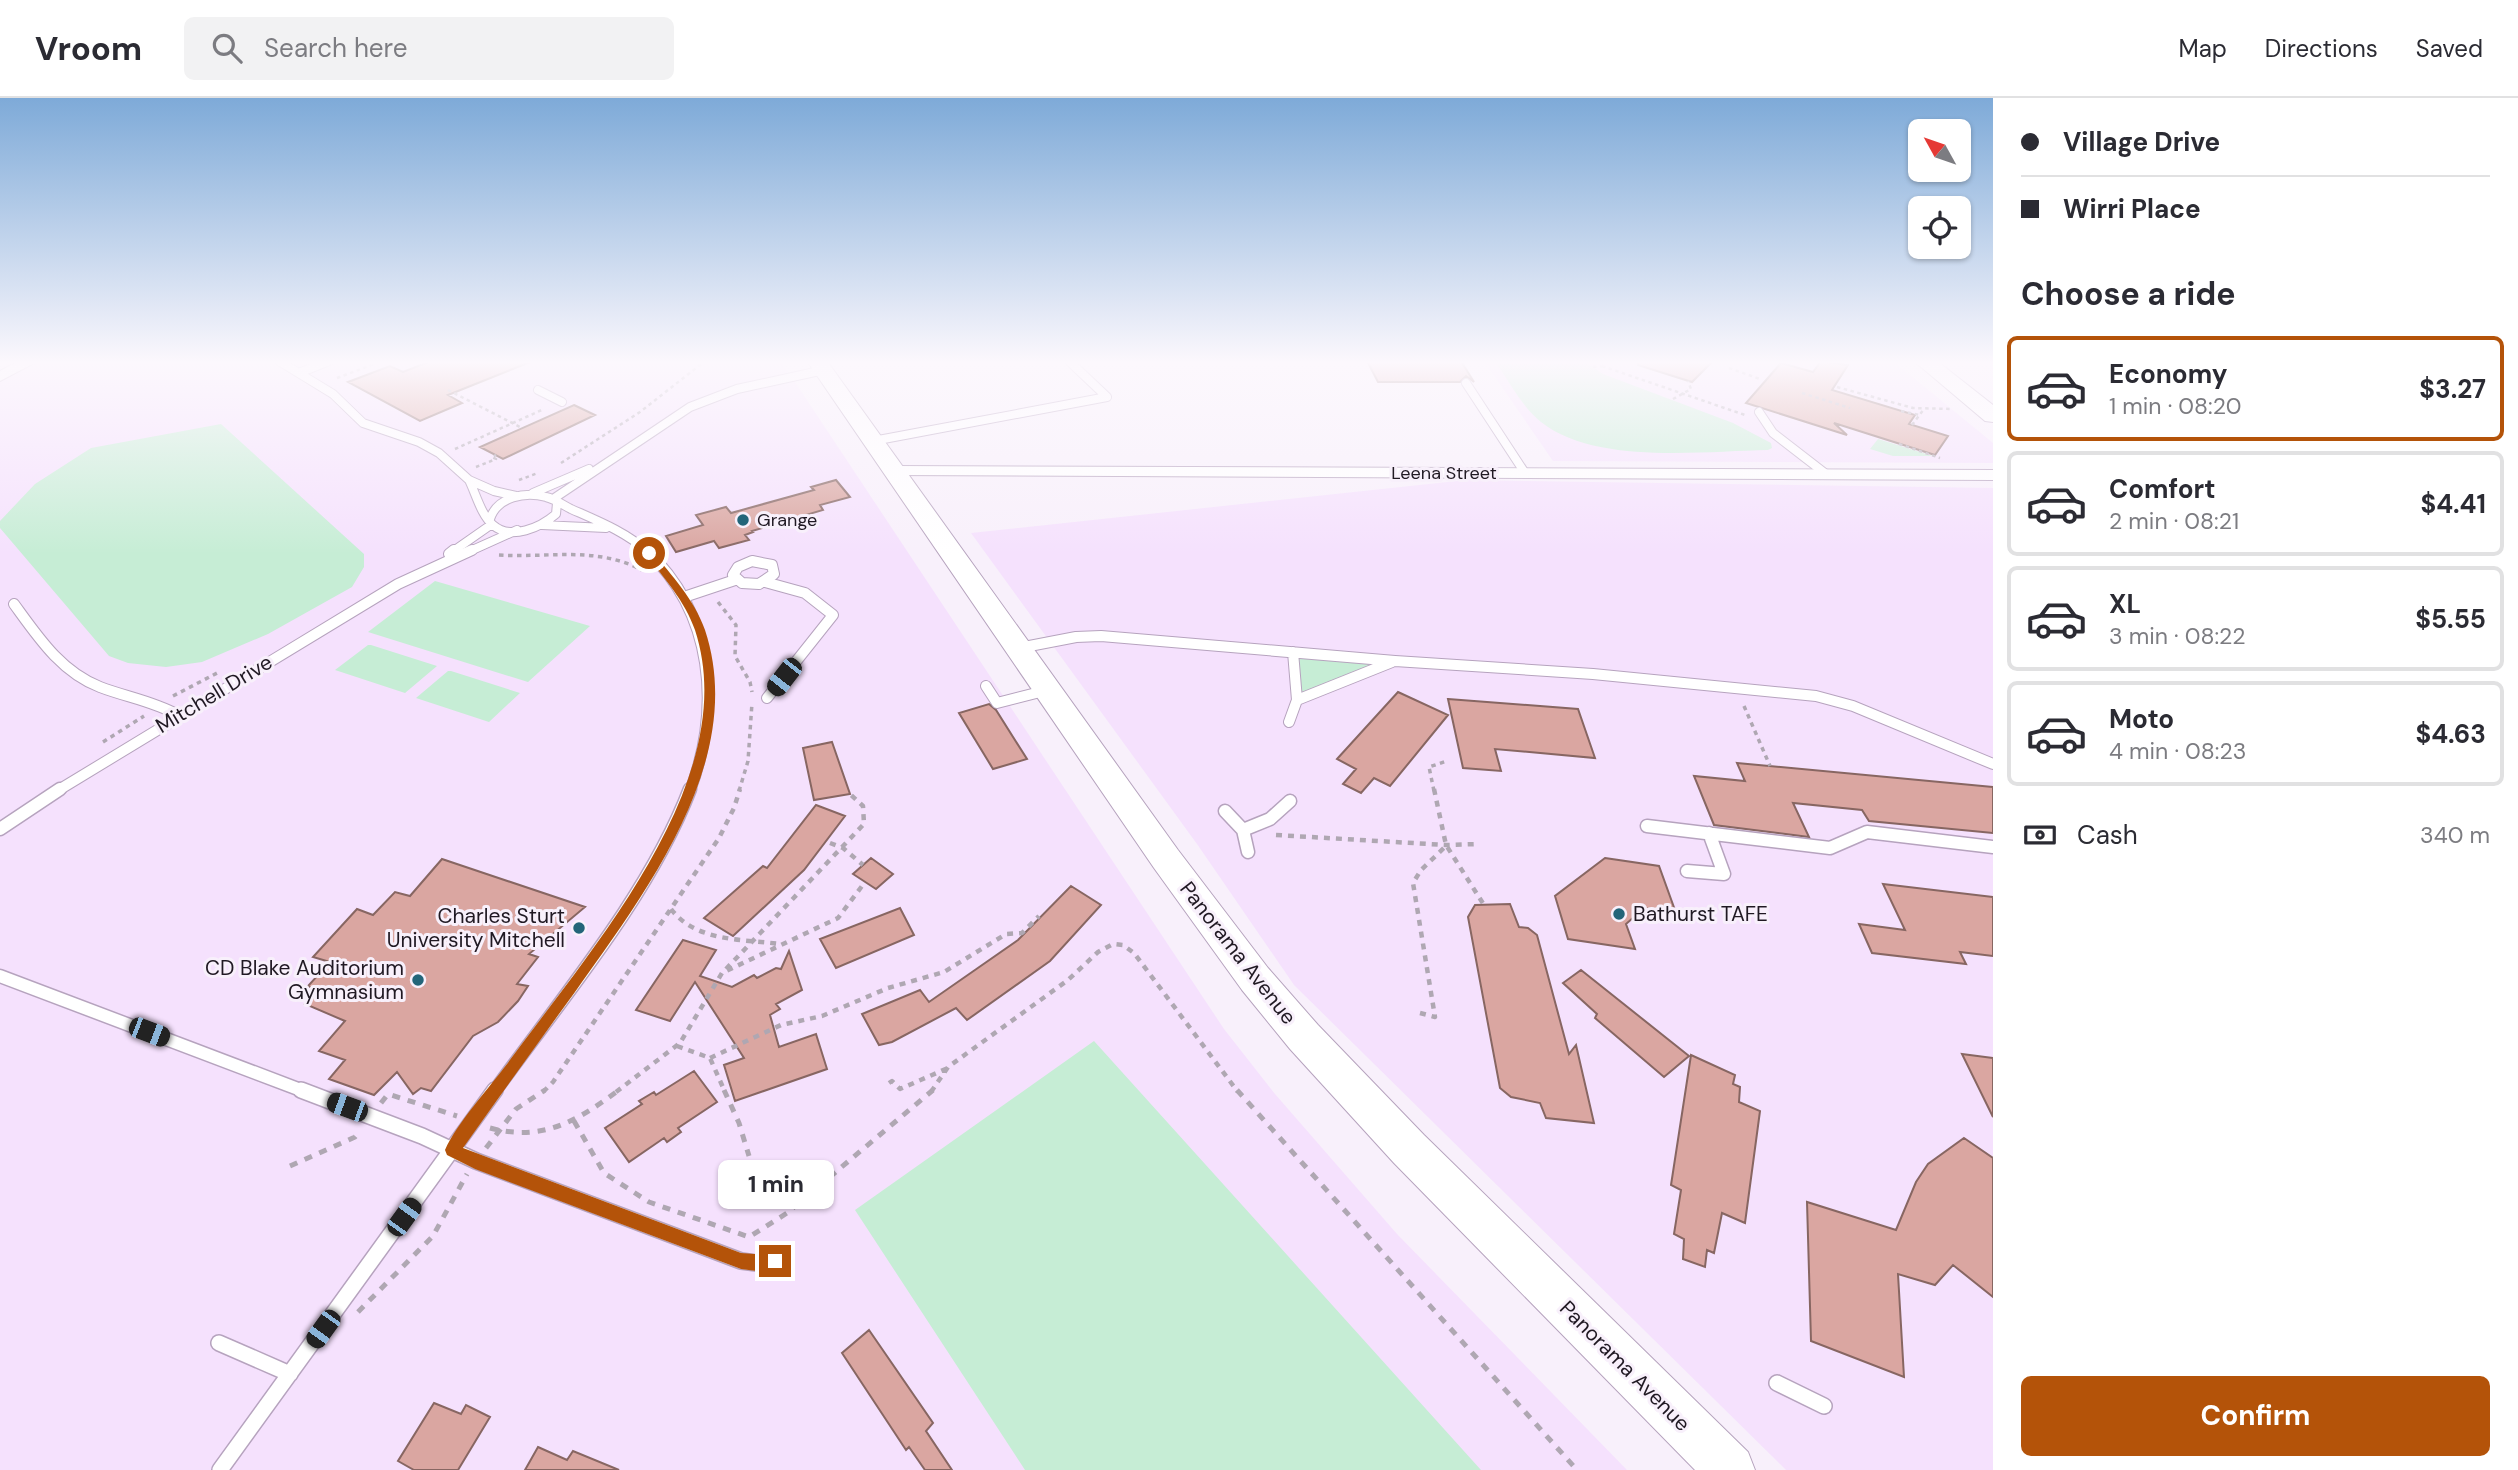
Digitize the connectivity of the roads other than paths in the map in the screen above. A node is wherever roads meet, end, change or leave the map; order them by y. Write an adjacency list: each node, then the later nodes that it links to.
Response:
1 (368, 425): 13 (lane)
2 (660, 425): 8 (lane)
3 (862, 425): 7 (street, Panorama Avenue)
4 (958, 425): 7 (lane)
5 (1494, 425): 10 (lane)
6 (1766, 425): 11 (lane)
7 (873, 441): 9 (street, Panorama Avenue)
8 (611, 459): 14 (lane); 16 (lane)
9 (895, 471): 10 (street, Leena Street); 26 (street, Panorama Avenue)
10 (1525, 473): 11 (street, Leena Street)
11 (1826, 474): 12 (street, Leena Street)
12 (1993, 475)
13 (469, 480): 15 (lane); 17 (lane)
14 (530, 495): 15 (lane); 16 (lane)
15 (517, 496): 17 (lane, Mitchell Drive)
16 (555, 501): 18 (lane); 19 (lane)
17 (491, 521): 20 (lane); 21 (lane, Mitchell Drive)
18 (540, 525): 19 (lane); 20 (lane)
19 (612, 529): 24 (lane)
20 (517, 530): 21 (lane, Mitchell Drive)
21 (433, 566): 33 (lane, Mitchell Drive)
22 (735, 580): 23 (lane); 23 (lane); 24 (lane)
23 (765, 582): 31 (lane)
24 (684, 597): 46 (lane)
25 (14, 604): 33 (lane)
26 (1018, 648): 27 (lane); 30 (street, Panorama Avenue)
27 (1293, 652): 28 (lane); 32 (lane)
28 (1395, 662): 32 (lane); 35 (lane)
29 (986, 686): 30 (lane)
30 (1048, 690): 53 (street, Panorama Avenue)
31 (767, 698)
32 (1297, 700): 34 (lane)
33 (178, 715): 39 (lane, Mitchell Drive)
34 (1289, 722)
35 (1993, 764)
36 (1290, 802): 40 (lane)
37 (1225, 811): 40 (lane)
38 (1647, 826): 41 (lane)
39 (0, 829)
40 (1243, 830): 43 (lane)
41 (1709, 834): 42 (lane); 44 (lane)
42 (1993, 847)
43 (1248, 852)
44 (1687, 871)
45 (0, 976): 46 (lane)
46 (453, 1150): 47 (lane); 49 (lane)
47 (775, 1261)
48 (219, 1343): 49 (lane)
49 (290, 1374): 52 (lane)
50 (1777, 1383): 51 (lane)
51 (1824, 1406)
52 (220, 1470)
53 (1730, 1470)

